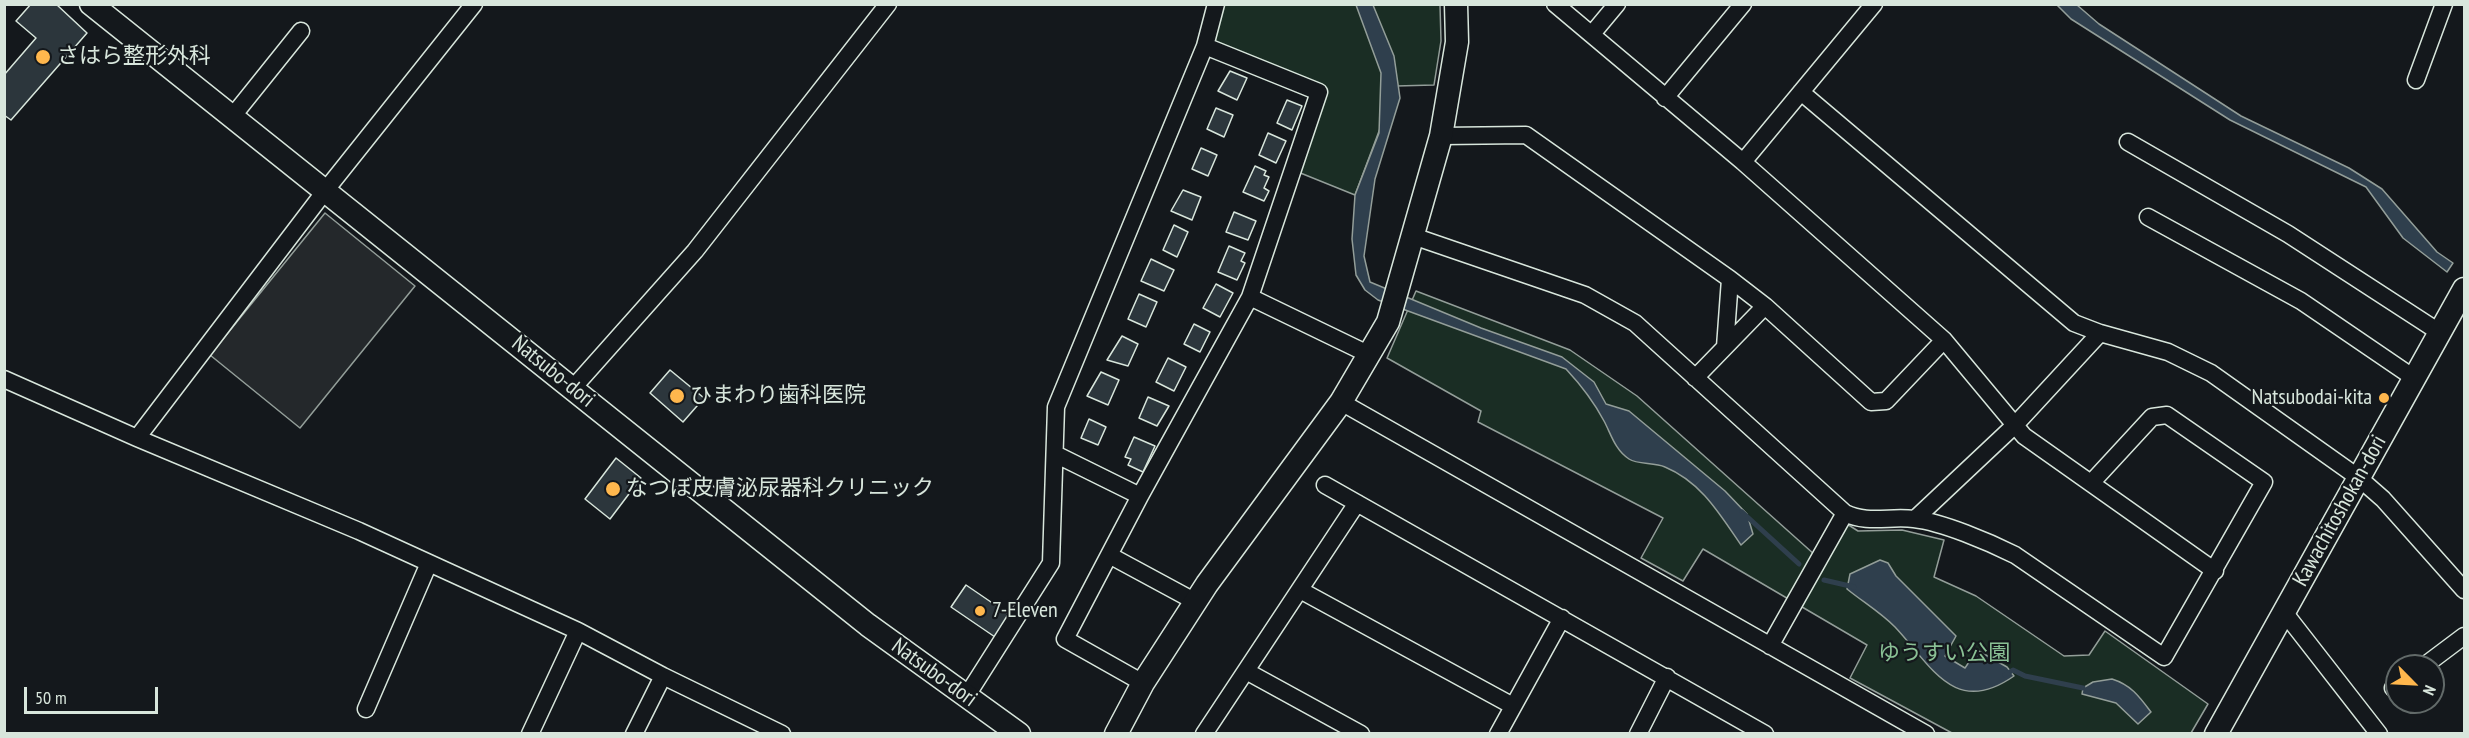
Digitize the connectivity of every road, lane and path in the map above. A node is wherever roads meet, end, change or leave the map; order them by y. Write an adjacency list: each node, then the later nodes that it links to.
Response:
1 (91, 4): 17 (street, Natsubo-dori)
2 (474, 4): 21 (street)
3 (888, 4): 36 (street)
4 (1216, 4): 13 (street)
5 (1456, 4): 18 (street)
6 (1555, 4): 12 (street)
7 (1617, 4): 12 (street)
8 (1743, 4): 16 (street)
9 (1874, 4): 15 (street)
10 (2444, 4): 14 (street)
11 (301, 31): 17 (street)
12 (1592, 34): 16 (street)
13 (1205, 46): 26 (street); 40 (street)
14 (2416, 80)
15 (1800, 92): 20 (street); 29 (street)
16 (1665, 98): 20 (street)
17 (232, 117): 21 (street, Natsubo-dori)
18 (1441, 135): 23 (street); 24 (street)
19 (2128, 142): 28 (street)
20 (1743, 162): 30 (street)
21 (325, 191): 36 (street, Natsubo-dori); 39 (street)
22 (2148, 216): 34 (street)
23 (1413, 236): 32 (street); 33 (street)
24 (1730, 279): 27 (street); 31 (street)
25 (2464, 289): 28 (street, Kawachitoshokan-dori)
26 (1250, 297): 32 (street); 44 (street)
27 (1766, 306): 30 (street); 31 (street)
28 (2439, 332): 34 (street, Kawachitoshokan-dori)
29 (2100, 333): 38 (street); 41 (street)
30 (1944, 340): 38 (street)
31 (1725, 347): 33 (street)
32 (1370, 355): 37 (street)
33 (1695, 378): 46 (street)
34 (2414, 378): 41 (street, Kawachitoshokan-dori)
35 (4, 379): 39 (street)
36 (573, 388): 64 (street, Natsubo-dori)
37 (1341, 402): 53 (street); 58 (street)
38 (2015, 425): 42 (street); 47 (street)
39 (136, 438): 49 (street)
40 (1055, 454): 44 (street); 64 (street)
41 (2359, 478): 52 (street); 54 (street, Kawachitoshokan-dori)
42 (2092, 482): 50 (street); 50 (street)
43 (1325, 485): 45 (street)
44 (1140, 496): 48 (street)
45 (1357, 503): 51 (street); 55 (street)
46 (1845, 513): 47 (street); 58 (street)
47 (1915, 519): 50 (street)
48 (1109, 555): 53 (street); 63 (street)
49 (429, 562): 56 (street); 66 (street)
50 (2215, 571)
51 (1300, 590): 60 (street); 65 (street)
52 (2464, 590)
53 (1196, 602): 63 (street)
54 (2284, 612): 78 (street, Kawachitoshokan-dori); 79 (street)
55 (1562, 618): 62 (street); 65 (street)
56 (578, 632): 61 (street); 67 (street)
57 (2464, 636): 59 (street)
58 (1770, 646): 77 (street)
59 (2440, 654)
60 (1246, 671): 72 (street); 73 (street)
61 (663, 676): 68 (street); 69 (street)
62 (1667, 677): 75 (street); 76 (street)
63 (1143, 683): 71 (street)
64 (966, 697): 70 (street, Natsubo-dori)
65 (1513, 706): 74 (street)
66 (366, 709)
67 (530, 734)
68 (634, 734)
69 (782, 734)
70 (1019, 734)
71 (1116, 734)
72 (1204, 734)
73 (1361, 734)
74 (1498, 734)
75 (1638, 734)
76 (1764, 734)
77 (1926, 734)
78 (2216, 734)
79 (2379, 734)

